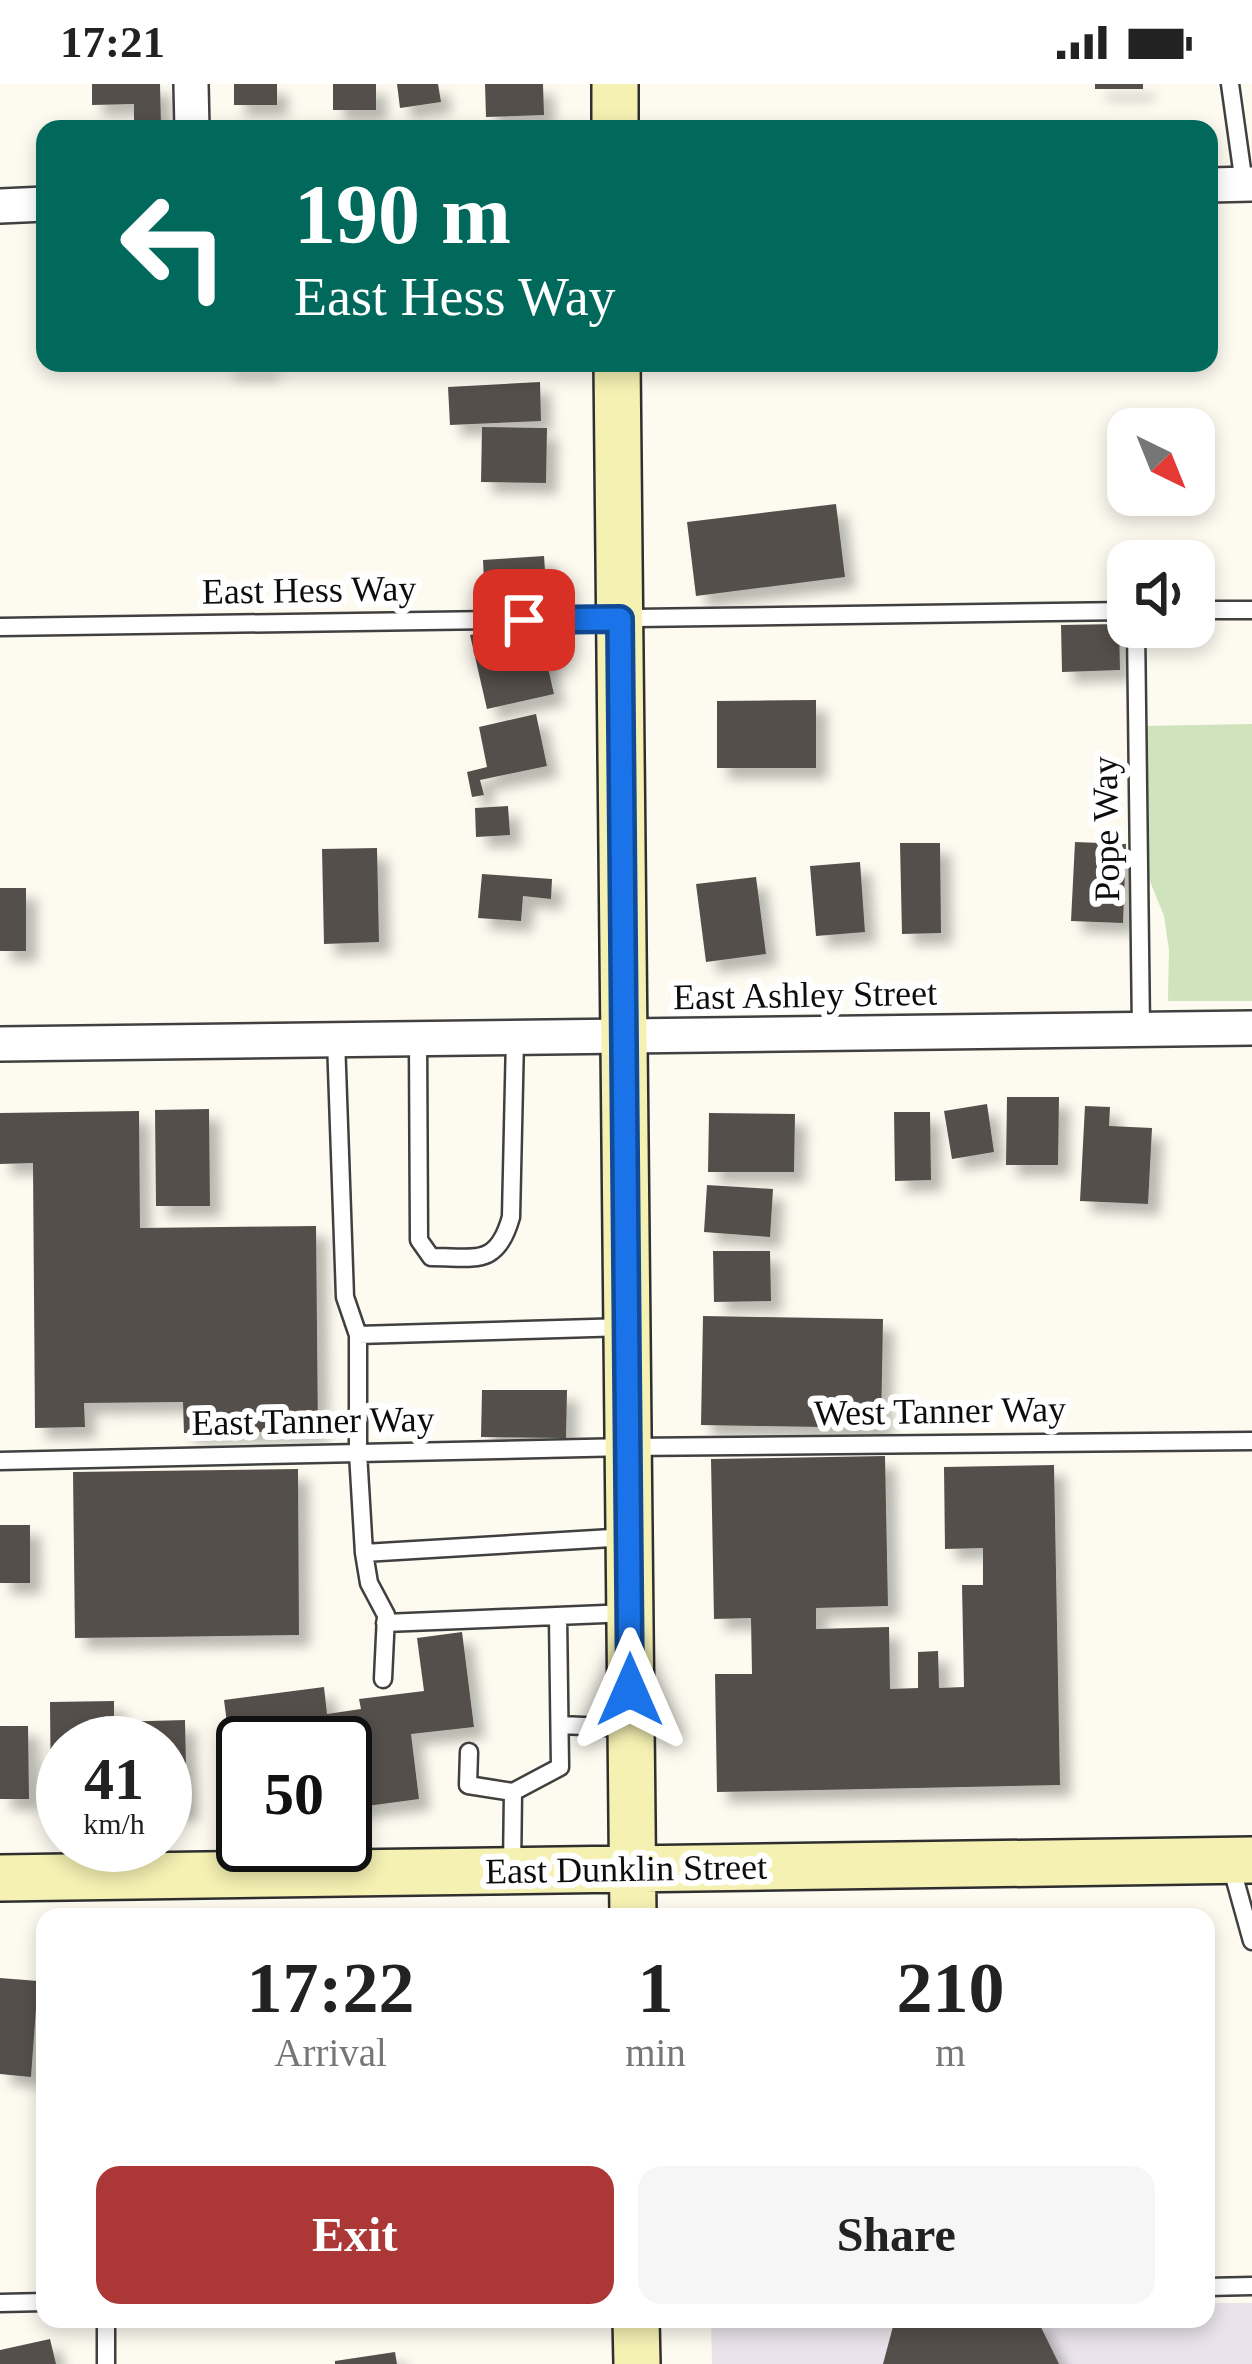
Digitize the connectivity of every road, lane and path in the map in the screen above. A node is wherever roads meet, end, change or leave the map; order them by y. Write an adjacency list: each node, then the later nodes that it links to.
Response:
1 (191, 84): 4 (street)
2 (614, 84): 5 (main road)
3 (1230, 84): 6 (lane)
4 (192, 120)
5 (615, 120)
6 (1248, 184): 7 (street)
7 (1218, 185)
8 (36, 204): 9 (street)
9 (0, 206)
10 (617, 372): 14 (main road)
11 (1215, 610): 12 (lane)
12 (1252, 610)
13 (1107, 611): 14 (lane, East Hess Way)
14 (620, 619): 15 (lane, East Hess Way); 19 (main road)
15 (0, 627)
16 (1136, 648): 18 (lane, Pope Way)
17 (1252, 1028): 18 (street, East Ashley Street)
18 (1141, 1029): 19 (street, East Ashley Street)
19 (624, 1036): 20 (street, East Ashley Street); 24 (main road)
20 (514, 1038): 21 (street, East Ashley Street); 21 (lane)
21 (418, 1039): 22 (street, East Ashley Street)
22 (336, 1040): 23 (street, East Ashley Street); 25 (lane)
23 (0, 1044)
24 (627, 1327): 25 (lane); 27 (main road)
25 (358, 1335): 28 (lane)
26 (1252, 1441): 27 (lane, West Tanner Way)
27 (628, 1447): 28 (lane, East Tanner Way); 30 (main road)
28 (358, 1453): 29 (lane, East Tanner Way); 31 (lane)
29 (0, 1461)
30 (628, 1537): 31 (lane); 32 (main road)
31 (364, 1553): 34 (lane)
32 (629, 1613): 33 (lane); 37 (main road)
33 (559, 1616): 34 (lane); 36 (lane)
34 (385, 1623): 35 (lane)
35 (383, 1679)
36 (560, 1725): 37 (lane); 39 (lane)
37 (630, 1728): 41 (main road)
38 (469, 1752): 39 (lane)
39 (513, 1792): 42 (lane)
40 (1241, 1860): 41 (main road, East Dunklin Street); 45 (lane)
41 (632, 1869): 42 (main road, East Dunklin Street); 44 (main road)
42 (512, 1870): 43 (main road, East Dunklin Street)
43 (0, 1878)
44 (633, 1908)
45 (1252, 1940)
46 (1252, 2286): 47 (lane)
47 (1215, 2287)
48 (36, 2302): 49 (lane)
49 (0, 2303)
50 (106, 2328): 52 (lane)
51 (636, 2328): 53 (main road)
52 (106, 2364)
53 (637, 2364)

